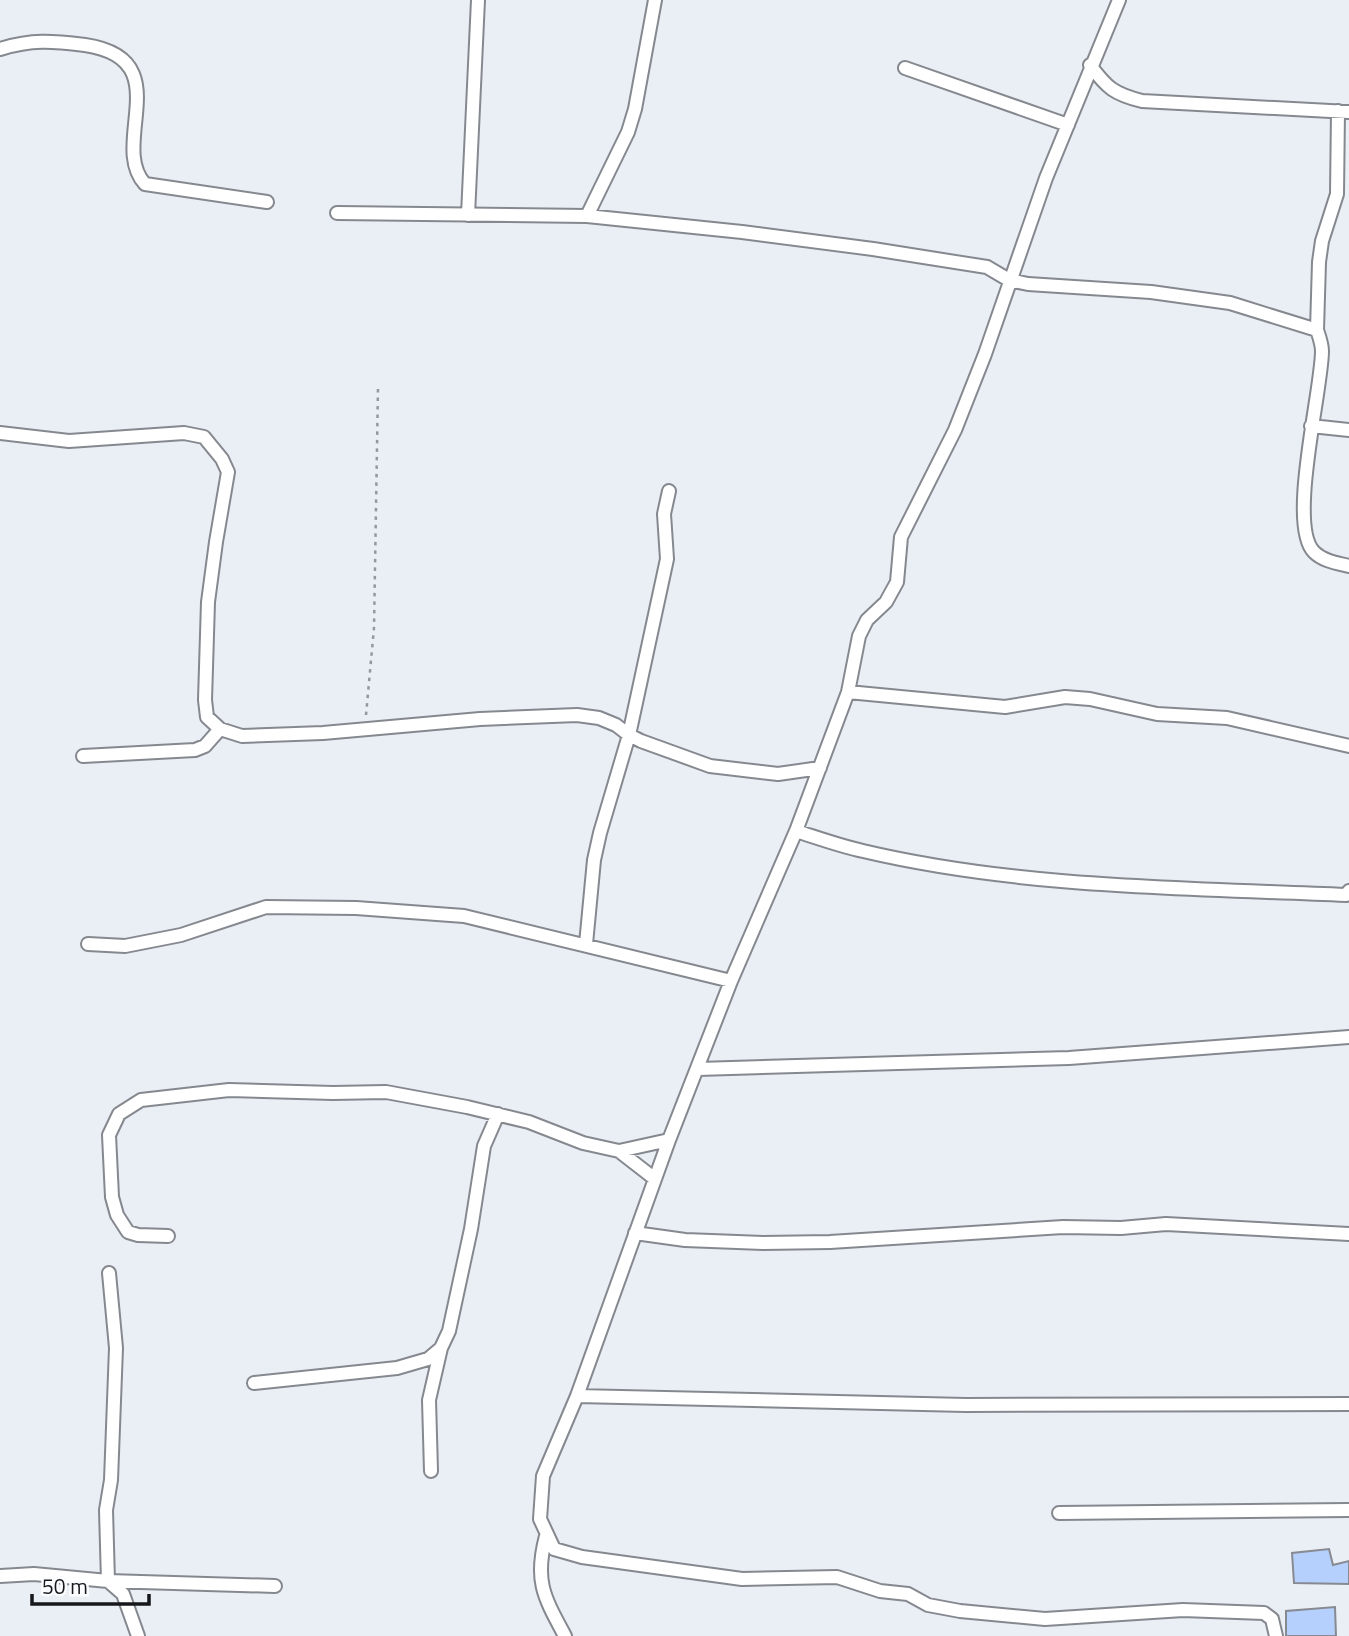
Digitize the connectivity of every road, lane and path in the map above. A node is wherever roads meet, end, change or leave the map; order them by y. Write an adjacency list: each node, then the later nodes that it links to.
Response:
1 (478, 0): 11 (street)
2 (655, 0): 12 (street)
3 (1119, 0): 5 (street)
4 (0, 50): 9 (street)
5 (1090, 65): 7 (street); 8 (street)
6 (905, 68): 8 (street)
7 (1344, 112): 14 (street)
8 (1068, 125): 13 (street)
9 (267, 202)
10 (337, 213): 11 (street)
11 (468, 215): 12 (street)
12 (587, 216): 13 (street)
13 (1009, 280): 14 (street); 21 (street)
14 (1317, 330): 16 (street)
15 (379, 387): 23 (path)
16 (1311, 426): 17 (street); 20 (street)
17 (1349, 430)
18 (0, 433): 22 (street)
19 (669, 491): 24 (street)
20 (1349, 566)
21 (848, 692): 25 (street); 27 (street)
22 (220, 729): 23 (street); 26 (street)
23 (365, 729): 24 (street)
24 (629, 735): 27 (street); 31 (street)
25 (1349, 746)
26 (83, 756)
27 (820, 768): 28 (street)
28 (796, 831): 29 (street); 32 (street)
29 (1349, 891)
30 (88, 944): 31 (street)
31 (586, 944): 32 (street)
32 (730, 981): 34 (street)
33 (1349, 1037): 34 (street)
34 (698, 1069): 36 (street)
35 (498, 1114): 37 (street); 41 (street); 43 (street)
36 (669, 1140): 37 (street); 38 (street)
37 (618, 1150): 38 (street)
38 (655, 1179): 39 (street)
39 (635, 1233): 40 (street); 45 (street)
40 (1349, 1234)
41 (168, 1236)
42 (109, 1273): 52 (street)
43 (441, 1348): 44 (street); 47 (street)
44 (254, 1383)
45 (577, 1396): 46 (street); 50 (street)
46 (1349, 1404)
47 (431, 1471)
48 (1349, 1510): 49 (street)
49 (1059, 1513)
50 (546, 1536): 55 (street); 56 (street)
51 (0, 1576): 52 (street)
52 (108, 1581): 53 (street); 54 (street)
53 (275, 1586)
54 (138, 1636)
55 (565, 1636)
56 (1276, 1636)

